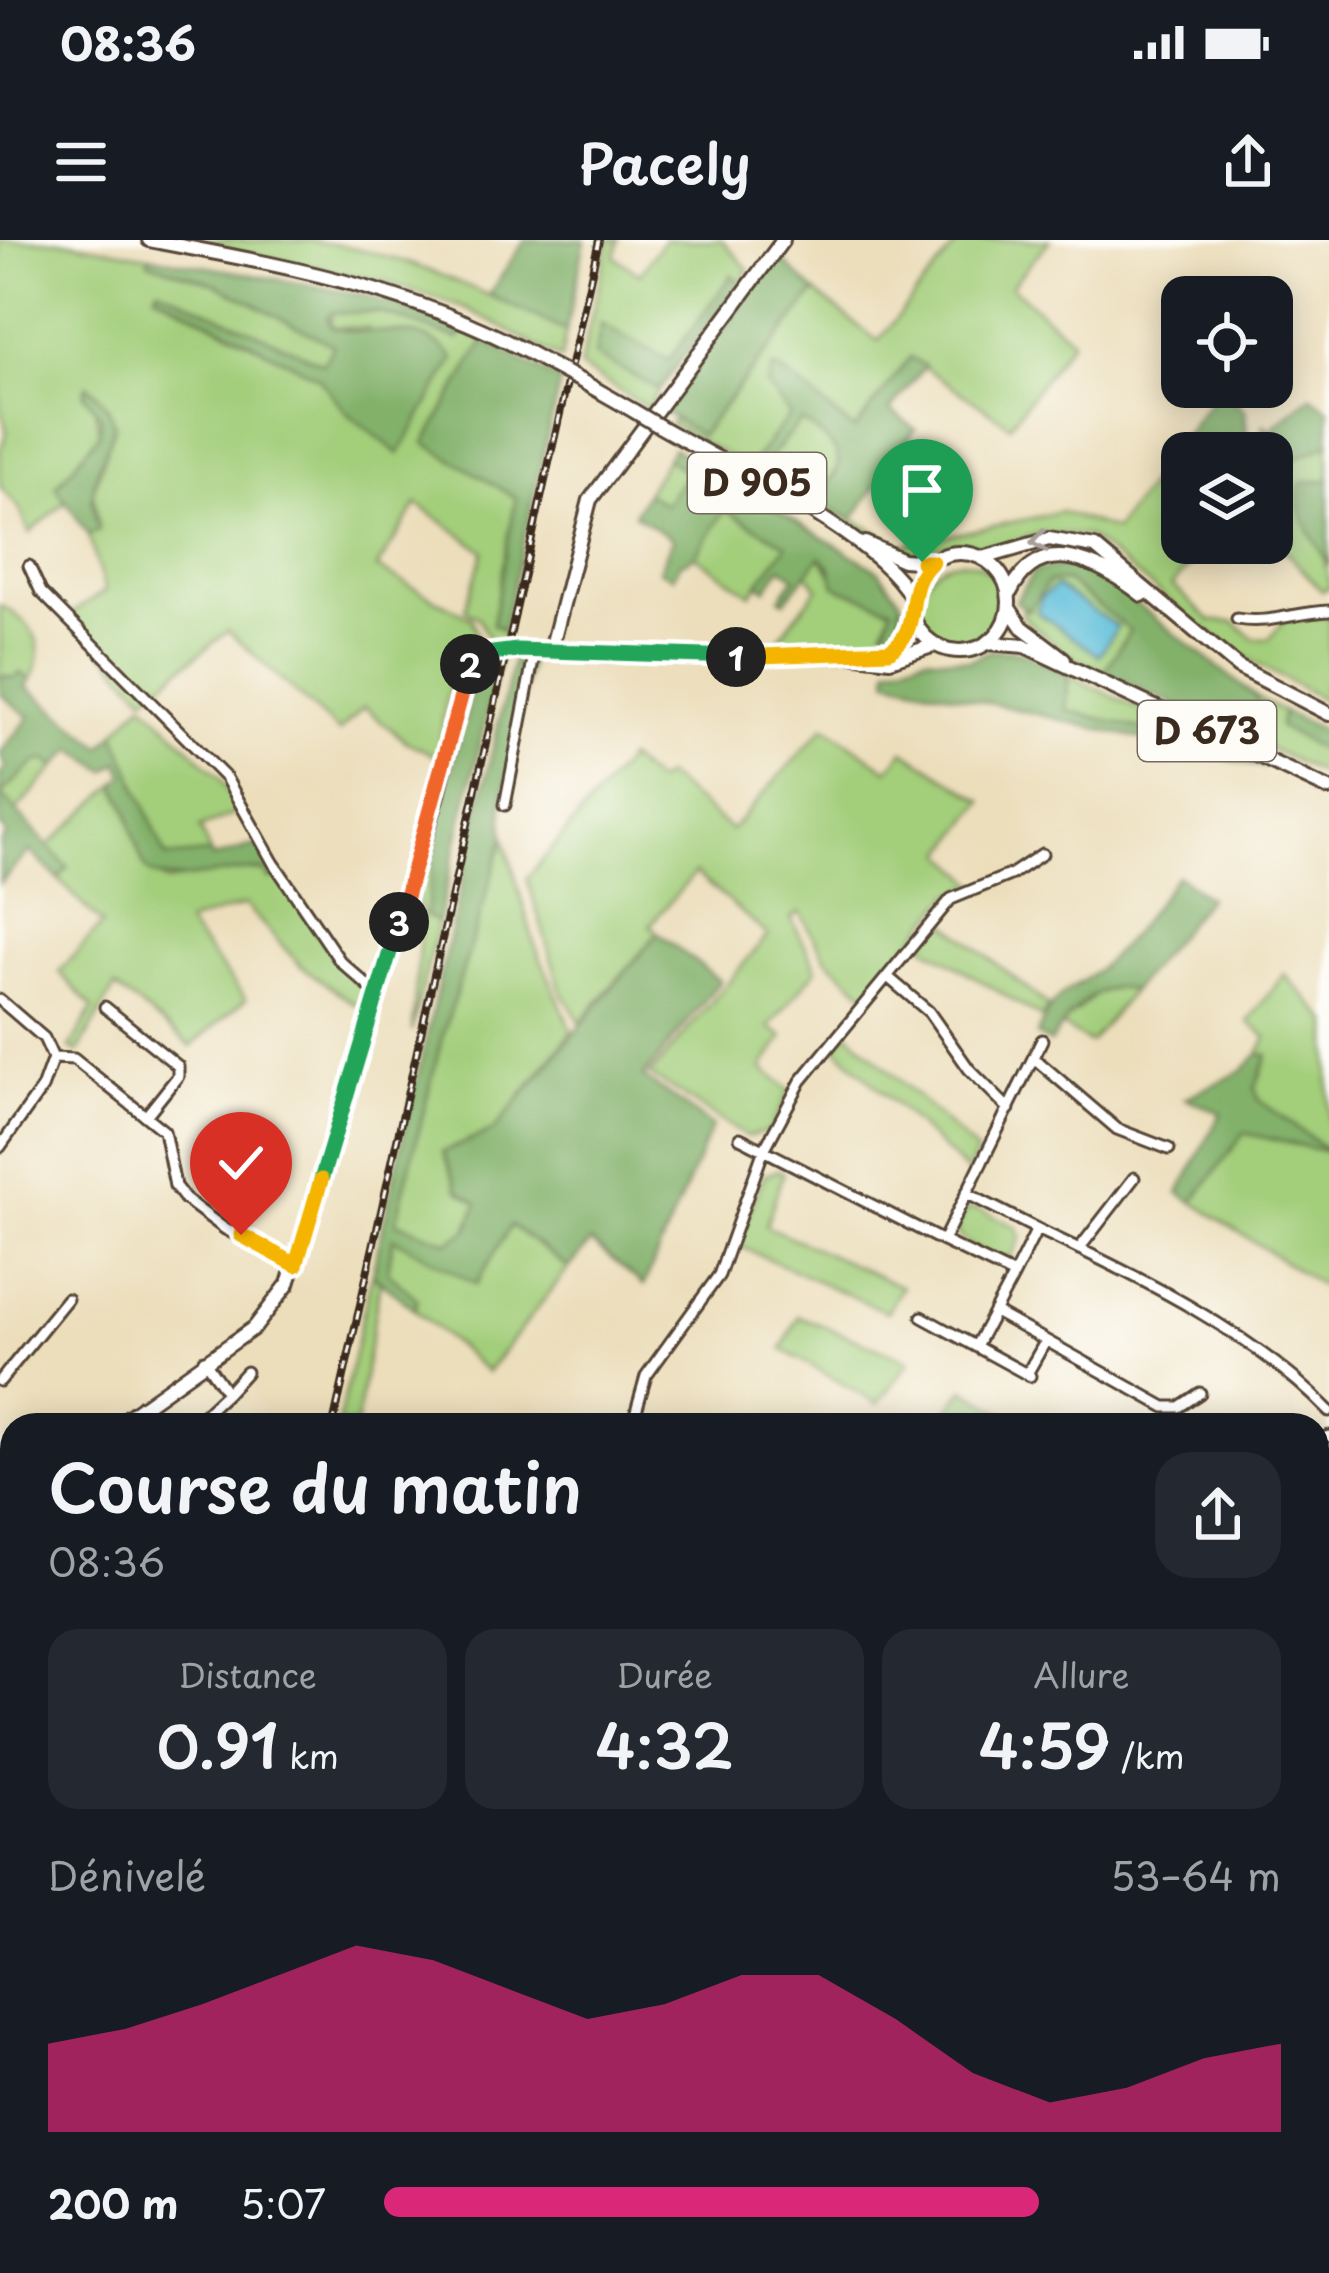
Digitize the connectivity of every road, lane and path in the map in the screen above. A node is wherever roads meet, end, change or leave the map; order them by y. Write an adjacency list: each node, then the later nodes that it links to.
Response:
1 (149, 240): 3 (main road, D 905, bridge)
2 (783, 240): 16 (main road)
3 (854, 540): 5 (main road, D 905); 7 (main road, D 905)
4 (982, 558): 5 (main road); 8 (main road); 9 (main road, one-way to 4)
5 (932, 562): 7 (main road)
6 (29, 566): 24 (street)
7 (911, 598): 11 (main road)
8 (1009, 601): 9 (main road); 13 (main road); 18 (main road, D 673)
9 (1159, 604): 19 (main road)
10 (1329, 611): 12 (street)
11 (913, 617): 14 (main road); 17 (main road)
12 (1237, 619)
13 (988, 643): 14 (main road); 18 (main road, D 673)
14 (935, 645): 17 (main road)
15 (535, 650): 16 (main road); 21 (street); 24 (main road)
16 (551, 650): 17 (main road)
17 (859, 656)
18 (1084, 673): 20 (main road, D 673)
19 (1329, 714)
20 (1329, 789)
21 (505, 805)
22 (1042, 854): 23 (street)
23 (889, 979): 30 (street); 34 (street)
24 (377, 994): 41 (main road)
25 (0, 1000): 28 (street)
26 (105, 1007): 31 (street)
27 (1042, 1040): 29 (street)
28 (53, 1058): 31 (street); 33 (street)
29 (1034, 1058): 30 (street); 35 (street)
30 (1009, 1109): 37 (street)
31 (146, 1117): 41 (street)
32 (740, 1138): 34 (street)
33 (0, 1147)
34 (763, 1153): 39 (street); 58 (street)
35 (1148, 1159)
36 (1134, 1178): 40 (street)
37 (966, 1193): 38 (street); 39 (street)
38 (1037, 1229): 40 (street); 42 (street)
39 (943, 1241): 42 (street)
40 (1079, 1249): 54 (street)
41 (296, 1265): 48 (main road)
42 (1014, 1275): 44 (street)
43 (67, 1300): 50 (street)
44 (995, 1312): 46 (street); 47 (street)
45 (922, 1317): 47 (street)
46 (1045, 1342): 47 (street); 52 (street)
47 (977, 1344)
48 (204, 1360): 51 (street); 53 (main road)
49 (246, 1372): 51 (street)
50 (0, 1381)
51 (227, 1393): 57 (street)
52 (1200, 1393)
53 (142, 1405): 55 (main road); 56 (street)
54 (1329, 1411)
55 (132, 1413)
56 (148, 1413)
57 (208, 1413)
58 (635, 1413)

